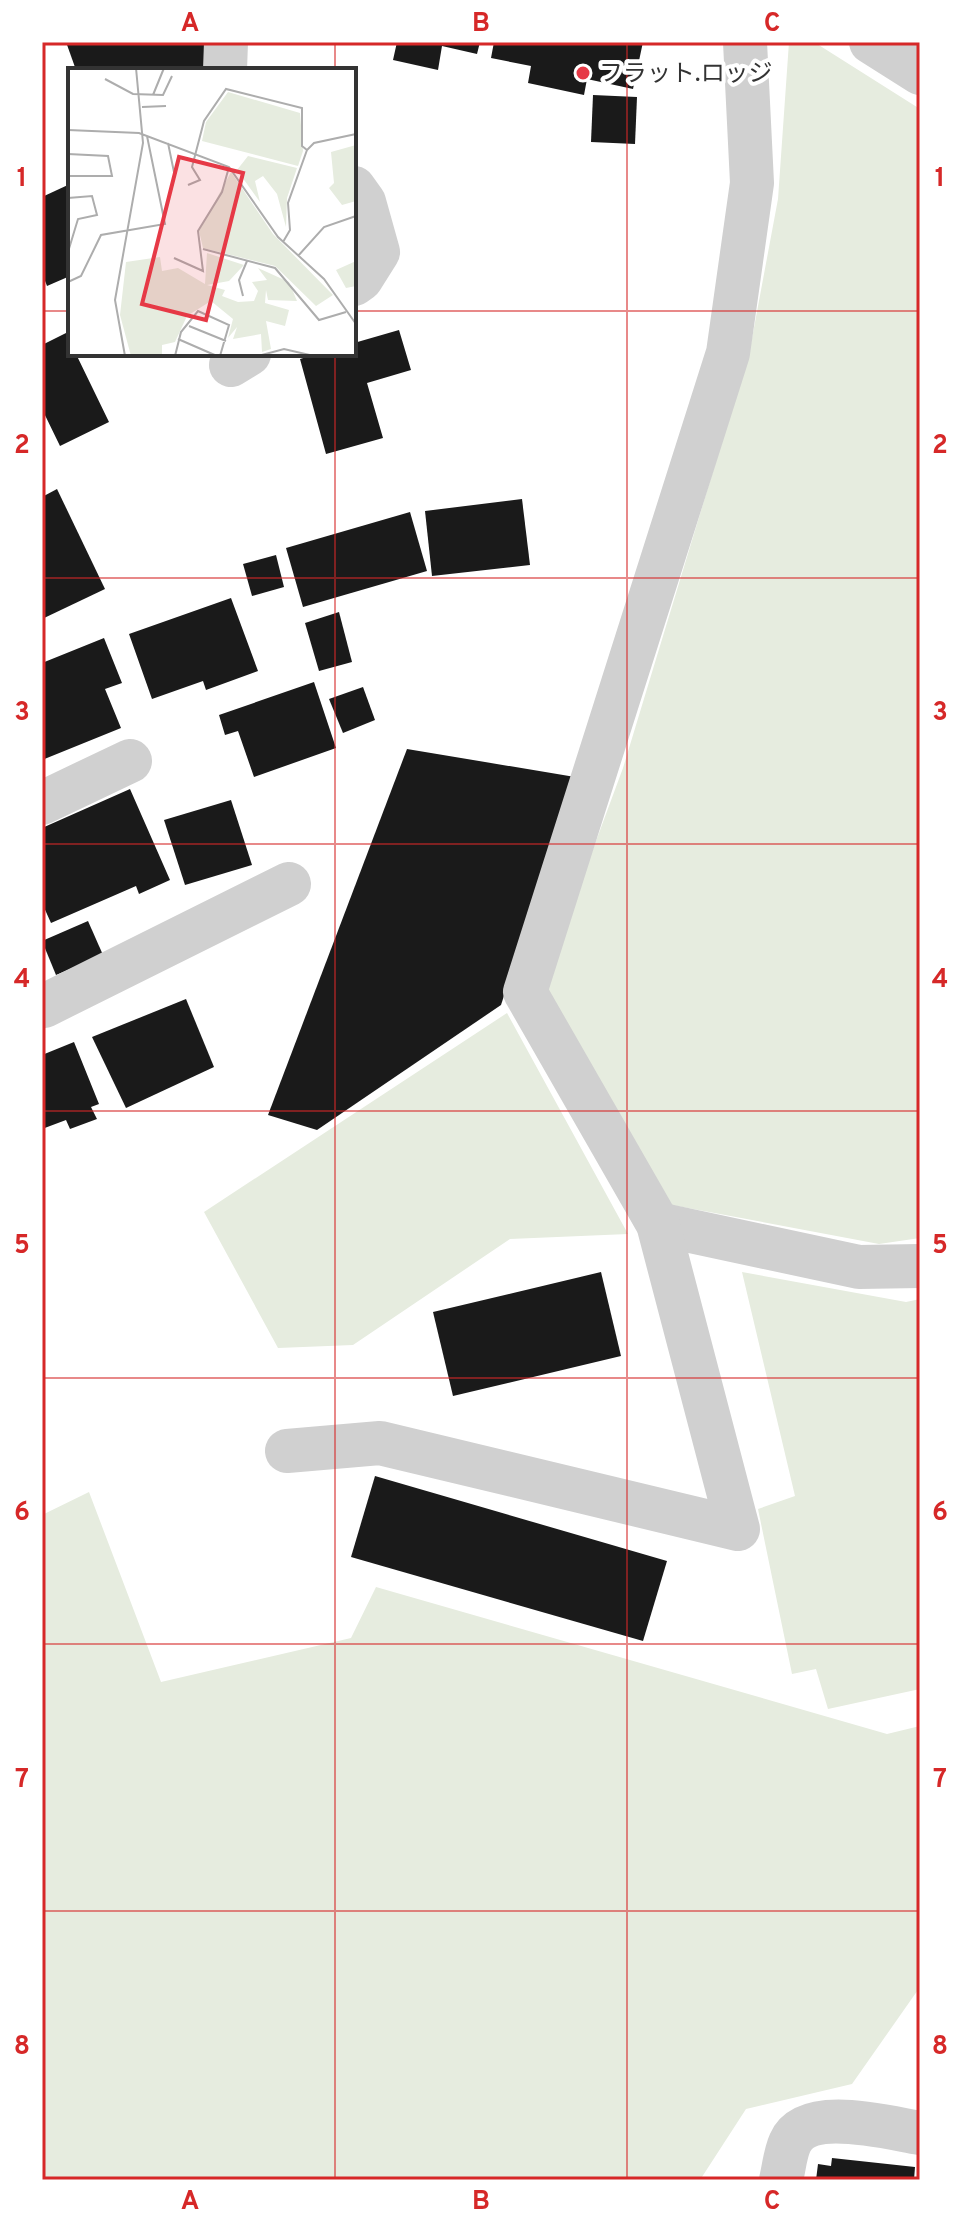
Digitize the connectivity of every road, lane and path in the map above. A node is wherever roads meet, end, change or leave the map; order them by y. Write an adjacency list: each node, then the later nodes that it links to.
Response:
1 (226, 42): 4 (street)
2 (745, 42): 12 (street)
3 (871, 42): 5 (street)
4 (225, 68)
5 (920, 73)
6 (356, 191): 7 (street)
7 (356, 283)
8 (130, 761): 9 (street)
9 (42, 803)
10 (289, 884): 11 (street)
11 (43, 1005)
12 (658, 1224): 13 (street); 14 (street)
13 (920, 1266)
14 (287, 1451)
15 (920, 2133): 16 (street)
16 (781, 2180)

